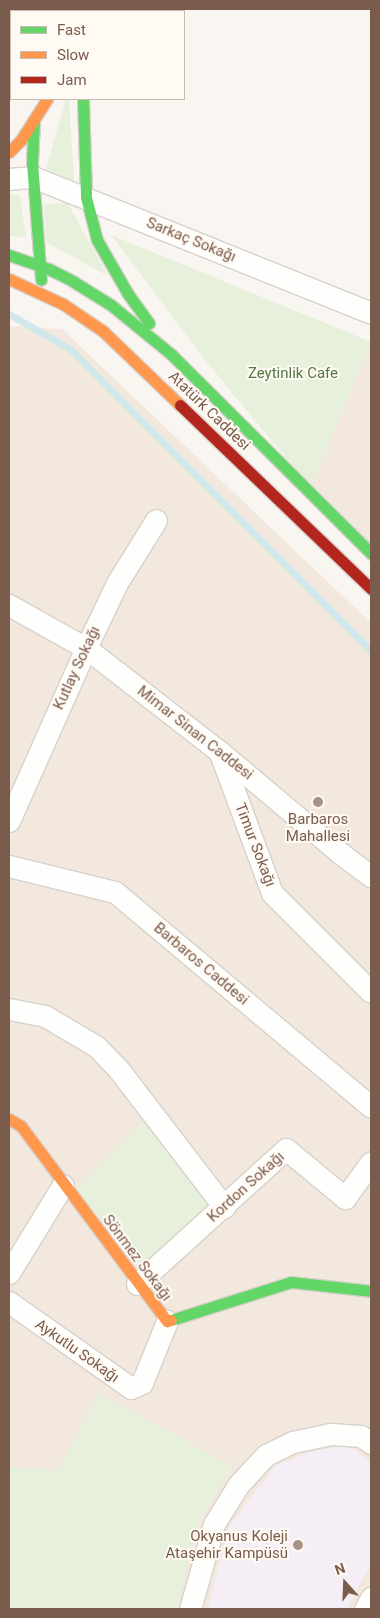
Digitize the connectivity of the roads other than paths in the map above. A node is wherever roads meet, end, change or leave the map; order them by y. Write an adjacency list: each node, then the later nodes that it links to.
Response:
1 (46, 100): 3 (street)
2 (84, 100): 7 (street)
3 (34, 120): 4 (street); 5 (street)
4 (9, 152)
5 (33, 177): 6 (street, Sarkaç Sokağı); 7 (street, Sarkaç Sokağı); 9 (street)
6 (9, 179)
7 (86, 197): 12 (street, Sarkaç Sokağı); 13 (street)
8 (9, 255): 9 (street, Atatürk Caddesi)
9 (39, 265): 11 (street); 13 (street, Atatürk Caddesi)
10 (9, 279): 11 (street, Atatürk Caddesi)
11 (42, 293): 16 (street, Atatürk Caddesi)
12 (371, 313)
13 (172, 355): 15 (street, Atatürk Caddesi)
14 (156, 520): 18 (street, Kutlay Sokağı)
15 (371, 553)
16 (371, 589)
17 (9, 605): 18 (street, Mimar Sinan Caddesi)
18 (86, 648): 19 (street, Mimar Sinan Caddesi); 20 (street, Kutlay Sokağı)
19 (220, 750): 22 (street, Mimar Sinan Caddesi); 23 (street, Timur Sokağı)
20 (9, 821)
21 (9, 866): 25 (street, Barbaros Caddesi)
22 (371, 876)
23 (371, 992)
24 (9, 1009): 29 (street)
25 (371, 1107)
26 (9, 1119): 28 (street, Sönmez Sokağı)
27 (371, 1162): 29 (street, Kordon Sokağı)
28 (63, 1185): 30 (street); 31 (street, Sönmez Sokağı)
29 (224, 1207): 31 (street, Kordon Sokağı)
30 (9, 1273)
31 (137, 1284): 34 (street, Sönmez Sokağı)
32 (371, 1291): 34 (street, Sönmez Sokağı)
33 (9, 1302): 34 (street, Aykutlu Sokağı)
34 (166, 1321)
35 (371, 1443): 37 (street)
36 (371, 1598): 38 (street)
37 (190, 1609)
38 (365, 1609)

